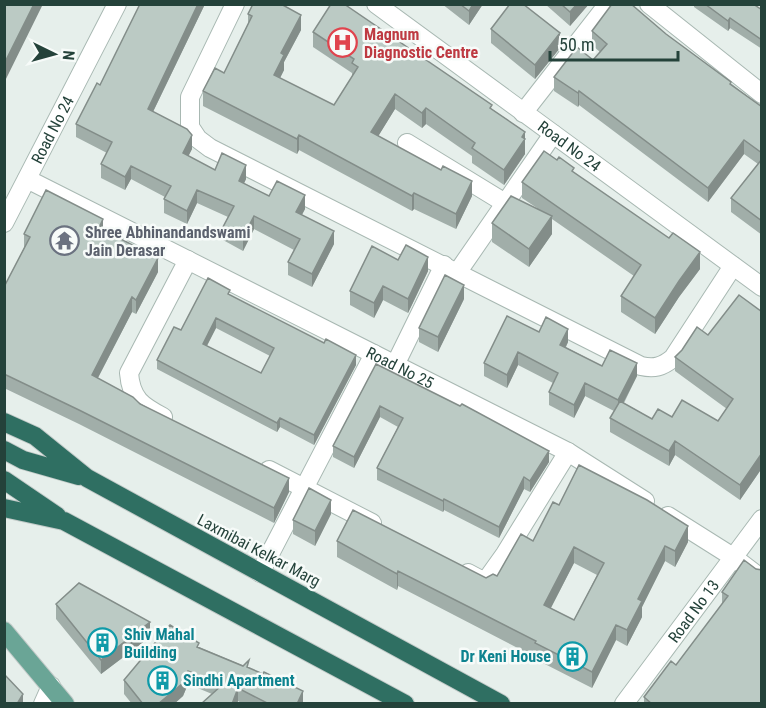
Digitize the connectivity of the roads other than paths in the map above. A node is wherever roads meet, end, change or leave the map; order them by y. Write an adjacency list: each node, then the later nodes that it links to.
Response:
1 (117, 4): 10 (street, Road No 24)
2 (235, 4): 15 (street)
3 (376, 4): 7 (street, Road No 24)
4 (608, 4): 7 (street)
5 (649, 4): 6 (street)
6 (762, 94)
7 (523, 112): 8 (street, Road No 24)
8 (553, 134): 11 (street); 14 (street, Road No 24)
9 (407, 143): 11 (street)
10 (27, 179): 12 (street, Road No 24); 13 (street, Road No 25)
11 (505, 203): 15 (street)
12 (4, 223)
13 (188, 260): 17 (street, Road No 25); 20 (street)
14 (733, 266): 15 (street); 16 (street, Road No 24)
15 (450, 269): 18 (street)
16 (762, 287)
17 (374, 354): 18 (street, Road No 25); 26 (street)
18 (395, 365): 22 (street, Road No 25)
19 (4, 422): 24 (highway, Laxmibai Kelkar Marg)
20 (177, 424)
21 (4, 450): 24 (highway)
22 (568, 452): 31 (street, Road No 25); 32 (street)
23 (252, 462): 26 (street)
24 (87, 478): 33 (highway, Laxmibai Kelkar Marg)
25 (8, 482): 29 (highway)
26 (306, 488): 30 (street); 33 (street)
27 (4, 508): 29 (highway)
28 (762, 519): 31 (street, Road No 13)
29 (64, 521): 39 (highway)
30 (390, 532)
31 (733, 557): 34 (street, Road No 25); 41 (street, Road No 13)
32 (454, 566)
33 (260, 573): 40 (highway, Laxmibai Kelkar Marg)
34 (762, 579)
35 (4, 631): 36 (main road)
36 (51, 686): 37 (street); 38 (main road)
37 (43, 704)
38 (65, 704)
39 (405, 704)
40 (501, 704)
41 (624, 704)

